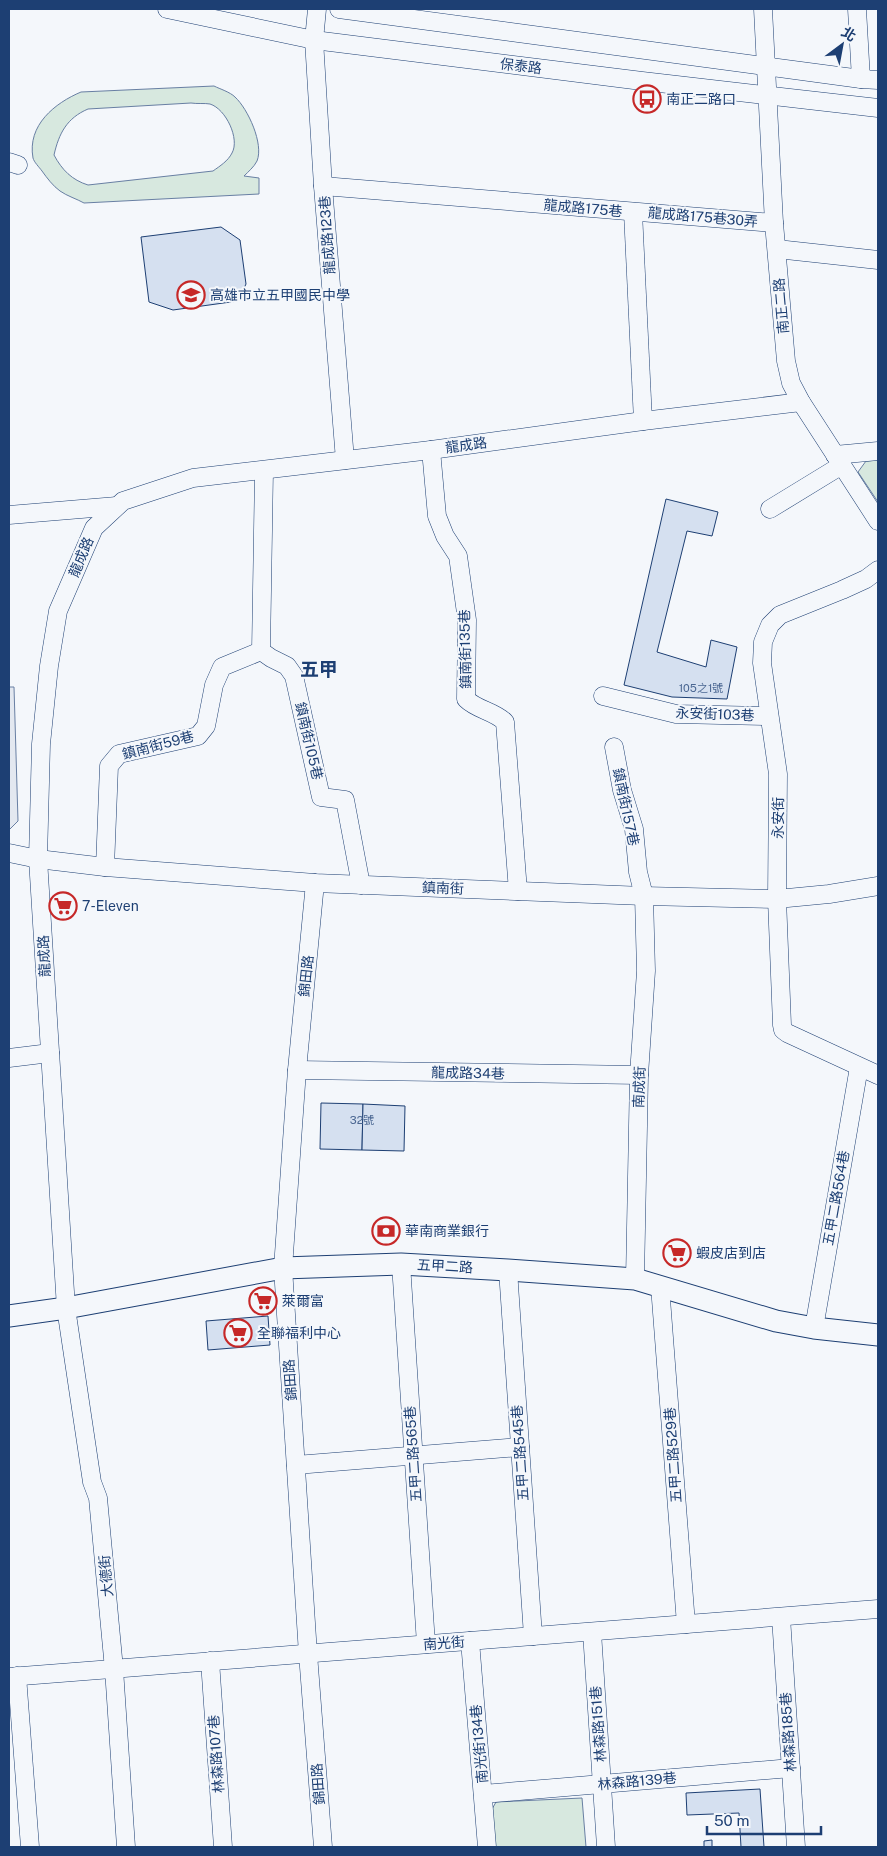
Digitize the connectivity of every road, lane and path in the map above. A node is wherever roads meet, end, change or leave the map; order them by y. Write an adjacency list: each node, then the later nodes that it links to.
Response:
1 (167, 9): 6 (street, 保泰路)
2 (317, 9): 6 (street, 龍成路123巷)
3 (338, 9): 7 (street)
4 (763, 9): 7 (street, 南正二路)
5 (857, 9): 8 (street)
6 (314, 40): 9 (street, 保泰路); 11 (street, 龍成路123巷)
7 (766, 66): 8 (street); 9 (street, 南正二路)
8 (870, 80)
9 (767, 94): 10 (street, 保泰路); 13 (street, 南正二路)
10 (878, 108)
11 (323, 186): 12 (street, 龍成路175巷); 20 (street, 龍成路123巷)
12 (633, 212): 13 (street, 龍成路175巷30弄); 17 (street, 龍成路175巷)
13 (774, 223): 14 (street, 南正二路)
14 (777, 249): 15 (street); 16 (street, 南正二路)
15 (878, 260)
16 (801, 402): 17 (street, 龍成路); 21 (street, 南正二路)
17 (643, 421): 18 (street, 龍成路)
18 (431, 450): 20 (street, 龍成路); 38 (street, 鎮南街135巷)
19 (878, 451): 21 (street)
20 (345, 460): 22 (street, 龍成路)
21 (839, 460): 24 (street); 26 (street, 南正二路)
22 (264, 471): 23 (street, 龍成路); 28 (street)
23 (117, 506): 25 (street); 33 (street, 龍成路)
24 (770, 509)
25 (9, 515)
26 (878, 521)
27 (878, 570): 30 (street, 永安街)
28 (261, 651): 34 (street, 鎮南街59巷); 36 (street, 鎮南街105巷)
29 (603, 696): 30 (street, 永安街103巷)
30 (769, 716): 40 (street, 永安街)
31 (614, 747): 39 (street, 鎮南街157巷)
32 (9, 853): 33 (street, 鎮南街)
33 (38, 859): 34 (street, 鎮南街); 41 (street, 龍成路)
34 (105, 868): 35 (street, 鎮南街)
35 (315, 883): 36 (street, 鎮南街); 44 (street, 錦田路)
36 (362, 885): 38 (street, 鎮南街)
37 (878, 886): 40 (street, 鎮南街)
38 (518, 891): 39 (street, 鎮南街)
39 (644, 896): 40 (street, 鎮南街); 45 (street, 南成街)
40 (777, 899): 43 (street, 永安街)
41 (50, 1053): 42 (street); 52 (street, 龍成路)
42 (9, 1058)
43 (859, 1067): 46 (street, 永安街); 54 (street, 五甲二路564巷)
44 (297, 1070): 45 (street, 龍成路34巷); 48 (street, 錦田路)
45 (638, 1074): 50 (street, 南成街)
46 (878, 1075)
47 (401, 1264): 48 (main road, 五甲二路); 49 (main road, 五甲二路); 57 (street, 五甲二路565巷)
48 (283, 1268): 52 (main road, 五甲二路); 58 (street, 錦田路)
49 (508, 1270): 50 (main road, 五甲二路); 56 (street, 五甲二路545巷)
50 (635, 1279): 51 (main road, 五甲二路)
51 (660, 1286): 54 (main road, 五甲二路); 61 (street, 五甲二路529巷)
52 (66, 1308): 53 (main road, 五甲二路); 68 (street, 大德街)
53 (9, 1316)
54 (814, 1328): 55 (main road, 五甲二路)
55 (878, 1335)
56 (520, 1447): 57 (street); 63 (street, 五甲二路545巷)
57 (413, 1456): 58 (street); 65 (street, 五甲二路565巷)
58 (296, 1465): 66 (street, 錦田路)
59 (878, 1609): 60 (street, 南光街)
60 (781, 1617): 61 (street, 南光街); 70 (street, 林森路185巷)
61 (686, 1624): 62 (street, 南光街)
62 (592, 1632): 63 (street, 南光街); 71 (street, 林森路151巷)
63 (533, 1636): 64 (street, 南光街)
64 (470, 1641): 65 (street, 南光街); 72 (street, 南光街134巷)
65 (426, 1644): 66 (street, 南光街)
66 (308, 1654): 67 (street, 南光街); 76 (street, 錦田路)
67 (210, 1661): 68 (street, 南光街); 75 (street, 林森路107巷)
68 (114, 1669): 69 (street, 南光街); 74 (street, 大德街)
69 (13, 1677): 73 (street)
70 (790, 1768): 71 (street, 林森路139巷); 79 (street, 林森路185巷)
71 (602, 1785): 72 (street, 林森路139巷); 78 (street, 林森路151巷)
72 (483, 1794): 77 (street, 南光街134巷)
73 (30, 1847)
74 (126, 1847)
75 (223, 1847)
76 (323, 1847)
77 (487, 1847)
78 (606, 1847)
79 (796, 1847)

